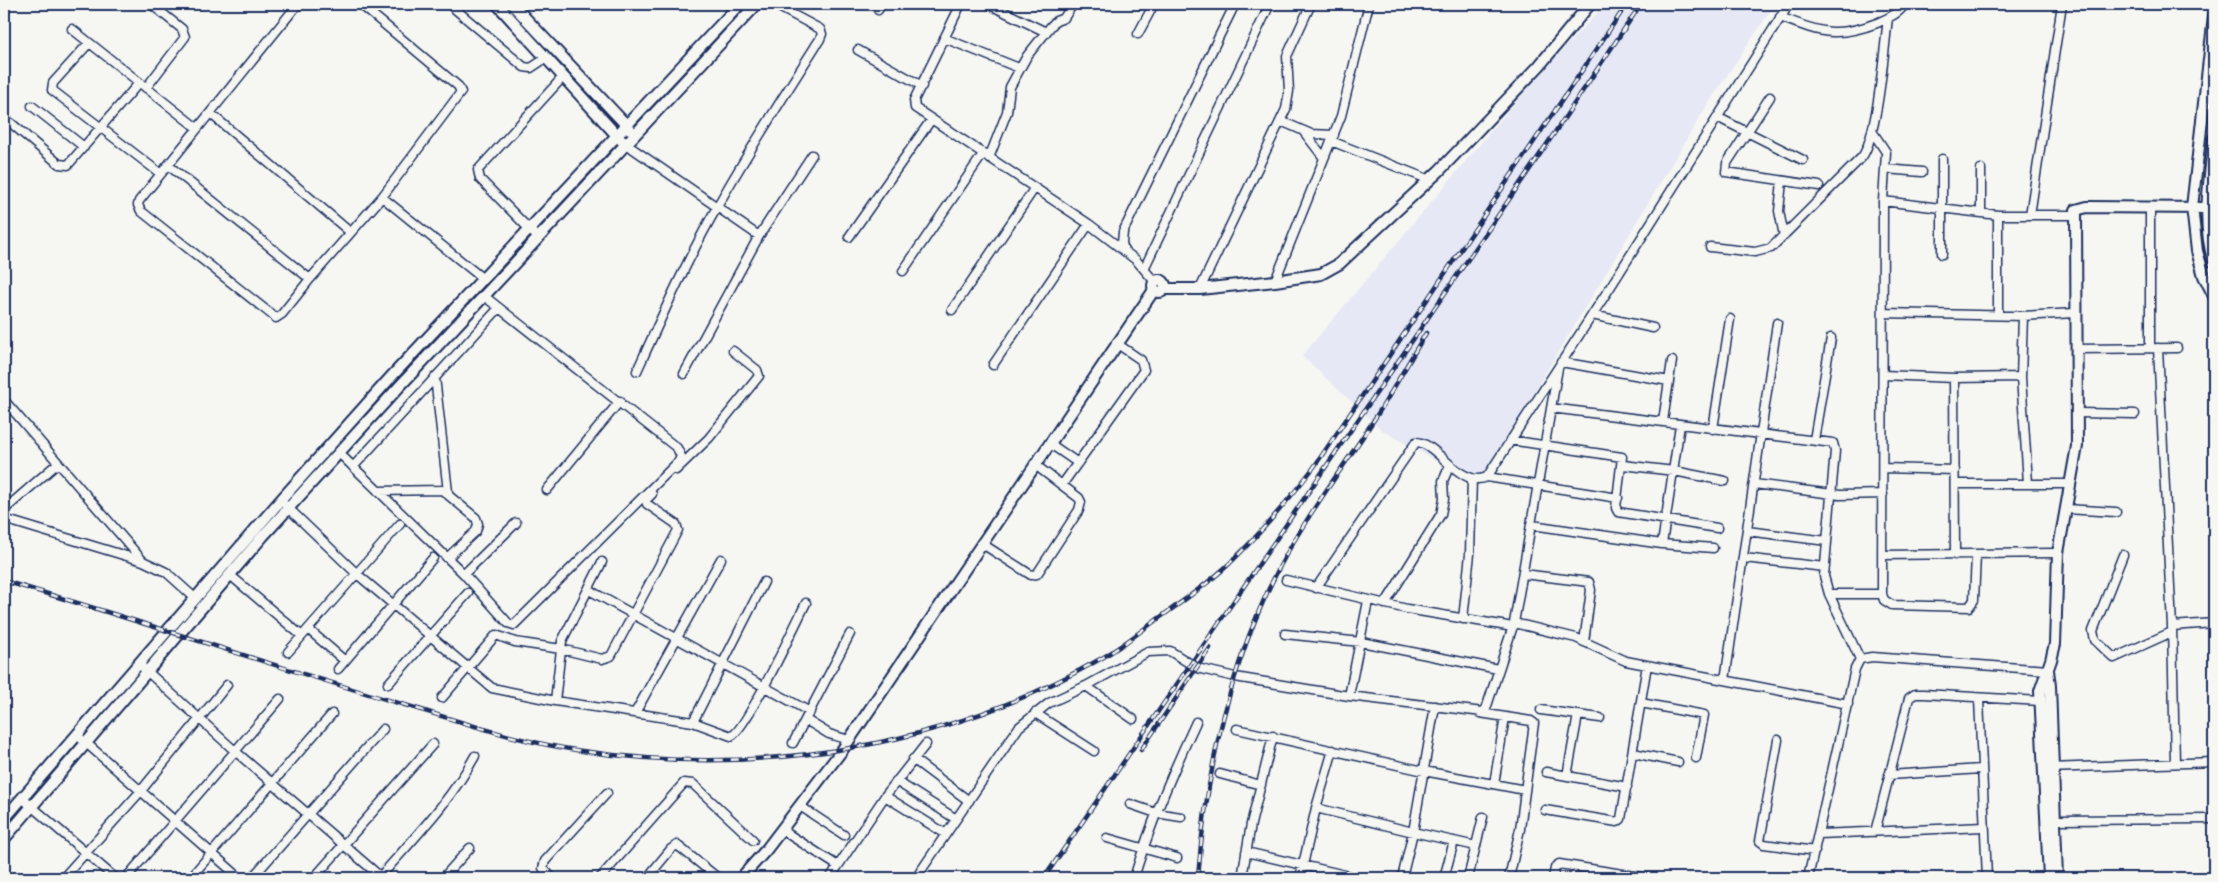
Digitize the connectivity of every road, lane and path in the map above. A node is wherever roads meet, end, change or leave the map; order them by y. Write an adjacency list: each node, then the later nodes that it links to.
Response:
1 (151, 4): 36 (street)
2 (360, 4): 72 (street)
3 (449, 4): 33 (street)
4 (497, 4): 26 (street)
5 (512, 4): 24 (street)
6 (740, 4): 45 (street)
7 (773, 4): 75 (street)
8 (961, 4): 30 (street)
9 (988, 4): 28 (street)
10 (1073, 4): 28 (street)
11 (1154, 4): 29 (street)
12 (1235, 4): 92 (street)
13 (1270, 4): 95 (street)
14 (1311, 4): 43 (street)
15 (1369, 4): 53 (street)
16 (1590, 4): 68 (street)
17 (1789, 4): 23 (street)
18 (1905, 4): 25 (street)
19 (2062, 4): 82 (street)
20 (296, 5): 40 (street)
21 (752, 6): 52 (street)
22 (2214, 16): 74 (street)
23 (1780, 17): 25 (street); 41 (street)
24 (526, 18): 26 (street); 45 (street)
25 (1888, 18): 48 (street)
26 (517, 26): 33 (street)
27 (72, 29): 31 (street)
28 (1046, 32): 34 (street)
29 (1138, 34)
30 (944, 38): 34 (street); 37 (street)
31 (89, 43): 36 (street); 46 (street)
32 (858, 50): 37 (street)
33 (546, 58): 35 (street)
34 (1019, 68): 58 (street)
35 (563, 77): 51 (street); 84 (street)
36 (142, 85): 46 (street); 47 (street)
37 (922, 86): 42 (street)
38 (1770, 97): 50 (street)
39 (32, 106): 56 (street)
40 (210, 113): 47 (street); 86 (street)
41 (1716, 117): 50 (street); 108 (street)
42 (931, 120): 58 (street); 90 (street)
43 (1281, 121): 49 (street); 101 (street)
44 (10, 122): 56 (street)
45 (626, 125): 51 (street); 52 (street)
46 (100, 128): 56 (street); 67 (street)
47 (197, 128): 62 (street)
48 (1872, 131): 63 (street); 88 (street)
49 (1304, 132): 53 (street); 59 (street)
50 (1747, 132): 61 (street); 69 (street)
51 (617, 135): 55 (street); 84 (street)
52 (636, 135): 55 (street)
53 (1333, 138): 59 (street); 68 (street)
54 (2214, 139): 66 (street)
55 (626, 144): 75 (street); 89 (street)
56 (84, 147)
57 (812, 155): 87 (street)
58 (986, 156): 71 (street); 96 (street)
59 (1324, 158): 99 (street)
60 (1942, 159): 76 (street)
61 (1803, 160)
62 (168, 165): 67 (street); 98 (street)
63 (1885, 169): 65 (street); 73 (street)
64 (1981, 169): 79 (street)
65 (1922, 172)
66 (2212, 173): 78 (street)
67 (161, 174): 98 (street)
68 (1430, 180): 99 (street)
69 (1782, 181): 70 (street); 88 (street)
70 (1819, 186)
71 (1034, 189): 83 (street); 105 (street)
72 (382, 197): 86 (street); 97 (street)
73 (1883, 201): 76 (street); 106 (street)
74 (2192, 207): 77 (street); 78 (street); 103 (street)
75 (716, 208): 87 (street); 123 (street)
76 (1942, 208): 79 (street); 93 (street)
77 (2150, 208): 81 (street); 116 (street)
78 (2206, 208): 85 (street)
79 (1981, 213): 80 (street)
80 (1998, 215): 82 (street); 109 (street)
81 (2074, 215): 82 (street); 107 (street)
82 (2030, 216)
83 (1089, 224): 92 (street); 121 (street)
84 (529, 228): 89 (street); 97 (street)
85 (2211, 228): 94 (street)
86 (350, 232): 98 (street)
87 (759, 236): 124 (street)
88 (1784, 236): 91 (street)
89 (538, 238): 102 (street)
90 (849, 238)
91 (1710, 247)
92 (1124, 250): 95 (street)
93 (1942, 254)
94 (2214, 262)
95 (1144, 269): 100 (street)
96 (903, 271)
97 (482, 278): 168 (street)
98 (310, 279)
99 (1275, 281): 101 (street)
100 (1158, 287): 101 (street); 115 (street)
101 (1200, 289)
102 (484, 296): 104 (street); 143 (street)
103 (2214, 296)
104 (499, 308): 126 (street); 131 (street)
105 (952, 310)
106 (1883, 313): 109 (street); 125 (street)
107 (2075, 313): 110 (street); 118 (street)
108 (1592, 315): 113 (street); 122 (street)
109 (1998, 315): 110 (street)
110 (2023, 316): 127 (street)
111 (1730, 319): 137 (street)
112 (1777, 323): 138 (street)
113 (1654, 328)
114 (1831, 338): 140 (street)
115 (1116, 343): 141 (street); 145 (street)
116 (2154, 348): 117 (street); 118 (street); 217 (street)
117 (2177, 348)
118 (2076, 349): 133 (street)
119 (733, 351): 212 (street)
120 (1672, 361): 129 (street)
121 (993, 365)
122 (1559, 365): 129 (street); 132 (street); 139 (street)
123 (636, 371)
124 (684, 374)
125 (1884, 375): 128 (street); 150 (street)
126 (435, 377): 149 (street); 164 (street)
127 (2021, 377): 128 (street); 156 (street)
128 (1954, 378): 151 (street)
129 (1669, 381): 135 (street)
130 (4, 400): 144 (street)
131 (620, 401): 162 (street); 197 (street)
132 (1551, 408): 135 (street); 142 (street)
133 (2078, 413): 134 (street); 159 (street)
134 (2135, 414)
135 (1663, 421): 136 (street)
136 (1680, 425): 137 (street); 152 (street)
137 (1713, 429): 138 (street)
138 (1761, 433): 140 (street); 157 (street)
139 (1510, 440): 142 (street); 153 (street)
140 (1814, 440): 165 (street)
141 (1049, 443): 145 (street); 146 (street)
142 (1545, 446): 148 (street); 161 (street)
143 (339, 453): 149 (street); 171 (street)
144 (58, 463): 170 (street); 193 (street)
145 (1078, 463): 160 (street)
146 (1034, 464): 160 (street); 181 (street)
147 (1450, 465): 154 (street); 202 (street); 210 (street)
148 (1623, 465): 152 (street); 167 (street)
149 (353, 467): 163 (street)
150 (1883, 468): 151 (street); 166 (street)
151 (1955, 470): 158 (street)
152 (1674, 471): 155 (street); 174 (street)
153 (1486, 477): 154 (street); 161 (street)
154 (1472, 478): 213 (street)
155 (1725, 481)
156 (2028, 483): 158 (street); 159 (street)
157 (1754, 484): 165 (street); 179 (street)
158 (1955, 484): 187 (street)
159 (2071, 484): 169 (street)
160 (1062, 485): 181 (street)
161 (1538, 486): 167 (street); 177 (street)
162 (547, 490)
163 (378, 491): 164 (street); 190 (street)
164 (448, 492): 190 (street)
165 (1832, 494): 166 (street); 180 (street)
166 (1883, 494): 186 (street)
167 (1618, 498): 174 (street)
168 (280, 501): 171 (street); 207 (street)
169 (2066, 509): 172 (street); 184 (street)
170 (4, 510)
171 (289, 510): 196 (street); 199 (street)
172 (2116, 512)
173 (4, 519): 193 (street)
174 (1665, 519): 178 (street); 182 (street)
175 (516, 523): 197 (street)
176 (400, 524): 196 (street)
177 (1532, 526): 182 (street); 198 (street)
178 (1717, 528)
179 (1747, 531): 180 (street); 192 (street)
180 (1827, 541): 195 (street)
181 (981, 543): 267 (street)
182 (1662, 544): 183 (street)
183 (1713, 548)
184 (2058, 553): 185 (street); 235 (street)
185 (1976, 554): 187 (street); 206 (street)
186 (1883, 555): 187 (street); 206 (street)
187 (1955, 555)
188 (2123, 555): 217 (street)
189 (433, 558): 211 (street)
190 (447, 558): 197 (street)
191 (721, 558): 222 (street)
192 (1744, 558): 195 (street); 236 (street)
193 (144, 561): 207 (street)
194 (602, 562): 203 (street)
195 (1825, 567): 205 (street)
196 (357, 574): 211 (street); 216 (street)
197 (464, 574)
198 (1524, 574): 215 (street); 224 (street)
199 (230, 575): 220 (street); 231 (street)
200 (1286, 580): 202 (street)
201 (764, 582): 229 (street)
202 (1316, 588): 208 (street)
203 (589, 590): 212 (street); 225 (street)
204 (468, 593): 221 (street)
205 (1829, 594): 206 (street); 227 (street)
206 (1882, 594)
207 (196, 599): 231 (street)
208 (1368, 601): 210 (street); 223 (street)
209 (806, 603): 240 (street)
210 (1385, 604): 213 (street)
211 (393, 605): 221 (street); 228 (street)
212 (634, 614): 222 (street); 225 (street)
213 (1462, 619): 215 (street)
214 (2214, 623): 217 (street)
215 (1514, 625): 224 (street); 234 (street)
216 (308, 629): 220 (street); 228 (street)
217 (2172, 629): 281 (street)
218 (850, 634): 256 (street)
219 (1285, 634): 223 (street)
220 (302, 636): 226 (street)
221 (429, 636): 232 (street); 237 (street)
222 (676, 639): 229 (street); 251 (street)
223 (1361, 642): 234 (street); 241 (street)
224 (1584, 642): 230 (street)
225 (561, 649): 232 (street); 245 (street)
226 (288, 652)
227 (1860, 660): 235 (street); 248 (street)
228 (345, 661): 233 (street)
229 (722, 664): 240 (street); 261 (street)
230 (1647, 664): 236 (street); 247 (street)
231 (143, 668): 259 (street); 266 (street)
232 (467, 668): 242 (street); 245 (street)
233 (338, 669)
234 (1498, 669): 253 (street)
235 (2048, 670): 246 (street); 282 (street)
236 (1725, 680): 248 (street)
237 (388, 684)
238 (227, 685): 259 (street)
239 (1086, 686): 241 (street); 252 (street); 260 (street)
240 (764, 687): 256 (street); 261 (street)
241 (1349, 696): 249 (street)
242 (442, 698)
243 (280, 699): 273 (street)
244 (1979, 699): 246 (street); 283 (street); 287 (street)
245 (555, 701): 251 (street)
246 (2040, 701): 282 (street)
247 (1641, 702): 275 (street); 277 (street)
248 (1848, 704): 319 (street)
249 (1435, 706): 253 (street); 284 (street)
250 (1541, 710): 255 (street)
251 (635, 713): 261 (street)
252 (1035, 713): 274 (street); 299 (street)
253 (1479, 713): 257 (street)
254 (332, 714): 290 (street)
255 (1578, 715): 258 (street); 288 (street)
256 (808, 716): 267 (street); 270 (street)
257 (1505, 717): 291 (street); 294 (street)
258 (1600, 718)
259 (200, 719): 273 (street); 295 (street)
260 (1133, 720)
261 (693, 722)
262 (1196, 722): 305 (street)
263 (383, 729): 306 (street)
264 (1237, 729): 265 (street)
265 (1273, 736): 272 (street); 292 (street)
266 (81, 739): 295 (street); 298 (street); 301 (street)
267 (849, 740): 302 (street)
268 (1778, 740): 329 (street)
269 (433, 744): 325 (street)
270 (793, 744)
271 (926, 744): 278 (street)
272 (1333, 750): 284 (street); 303 (street)
273 (235, 751): 290 (street); 313 (street)
274 (1094, 751)
275 (1633, 752): 279 (street); 293 (street)
276 (475, 756): 344 (street)
277 (1696, 758)
278 (913, 759): 289 (street); 299 (street)
279 (1678, 762)
280 (2214, 762): 281 (street)
281 (2175, 763): 282 (street)
282 (2049, 768): 312 (street); 365 (street)
283 (1982, 769): 287 (street); 314 (street)
284 (1424, 771): 291 (street); 316 (street)
285 (1546, 772): 288 (street)
286 (1220, 774): 292 (street)
287 (1889, 775): 317 (street)
288 (1567, 776): 293 (street)
289 (896, 781): 297 (street); 310 (street)
290 (272, 784): 306 (street); 332 (street)
291 (1494, 784): 294 (street)
292 (1261, 785): 330 (street)
293 (1627, 787): 304 (street)
294 (1525, 790): 360 (street)
295 (140, 792): 313 (street); 331 (street)
296 (607, 793): 346 (street)
297 (885, 796): 318 (street); 334 (street)
298 (22, 798): 301 (street); 309 (street)
299 (969, 801): 310 (street)
300 (1130, 804): 305 (street)
301 (31, 806): 322 (street); 331 (street)
302 (800, 806): 315 (street); 320 (street)
303 (1316, 808): 316 (street); 335 (street)
304 (1545, 810)
305 (1156, 813): 307 (street); 328 (street)
306 (308, 814): 325 (street); 342 (street)
307 (1181, 817)
308 (1483, 817): 326 (street)
309 (4, 819)
310 (956, 819): 318 (street)
311 (2214, 819): 312 (street)
312 (2055, 820): 366 (street)
313 (174, 821): 332 (street); 339 (street)
314 (1984, 827): 317 (street); 364 (street)
315 (782, 830): 334 (street); 350 (street)
316 (1413, 832): 324 (street); 357 (street)
317 (1874, 832): 319 (street)
318 (946, 834): 352 (street)
319 (1819, 834): 329 (street)
320 (844, 835)
321 (1107, 838): 328 (street)
322 (4, 839)
323 (753, 840): 347 (street)
324 (1454, 841): 326 (street); 358 (street)
325 (342, 844): 343 (street); 344 (street)
326 (1476, 846): 359 (street)
327 (470, 848): 345 (street)
328 (1143, 848): 333 (street); 353 (street)
329 (1815, 851): 363 (street)
330 (1246, 852): 335 (street); 354 (street)
331 (85, 854): 337 (street); 338 (street)
332 (211, 854): 340 (street); 341 (street)
333 (1177, 858)
334 (838, 866): 351 (street)
335 (1303, 866): 355 (street); 356 (street)
336 (1602, 874): 361 (street); 362 (street)
337 (63, 878)
338 (115, 878)
339 (126, 878)
340 (190, 878)
341 (240, 878)
342 (252, 878)
343 (314, 878)
344 (381, 878)
345 (443, 878)
346 (552, 878)
347 (600, 878)
348 (647, 878): 349 (street)
349 (718, 878)
350 (741, 878)
351 (830, 878)
352 (916, 878)
353 (1134, 878)
354 (1242, 878)
355 (1300, 878)
356 (1358, 878)
357 (1402, 878)
358 (1444, 878)
359 (1468, 878)
360 (1509, 878)
361 (1553, 878)
362 (1648, 878)
363 (1808, 878)
364 (1987, 878)
365 (2050, 878)
366 (2057, 878)

